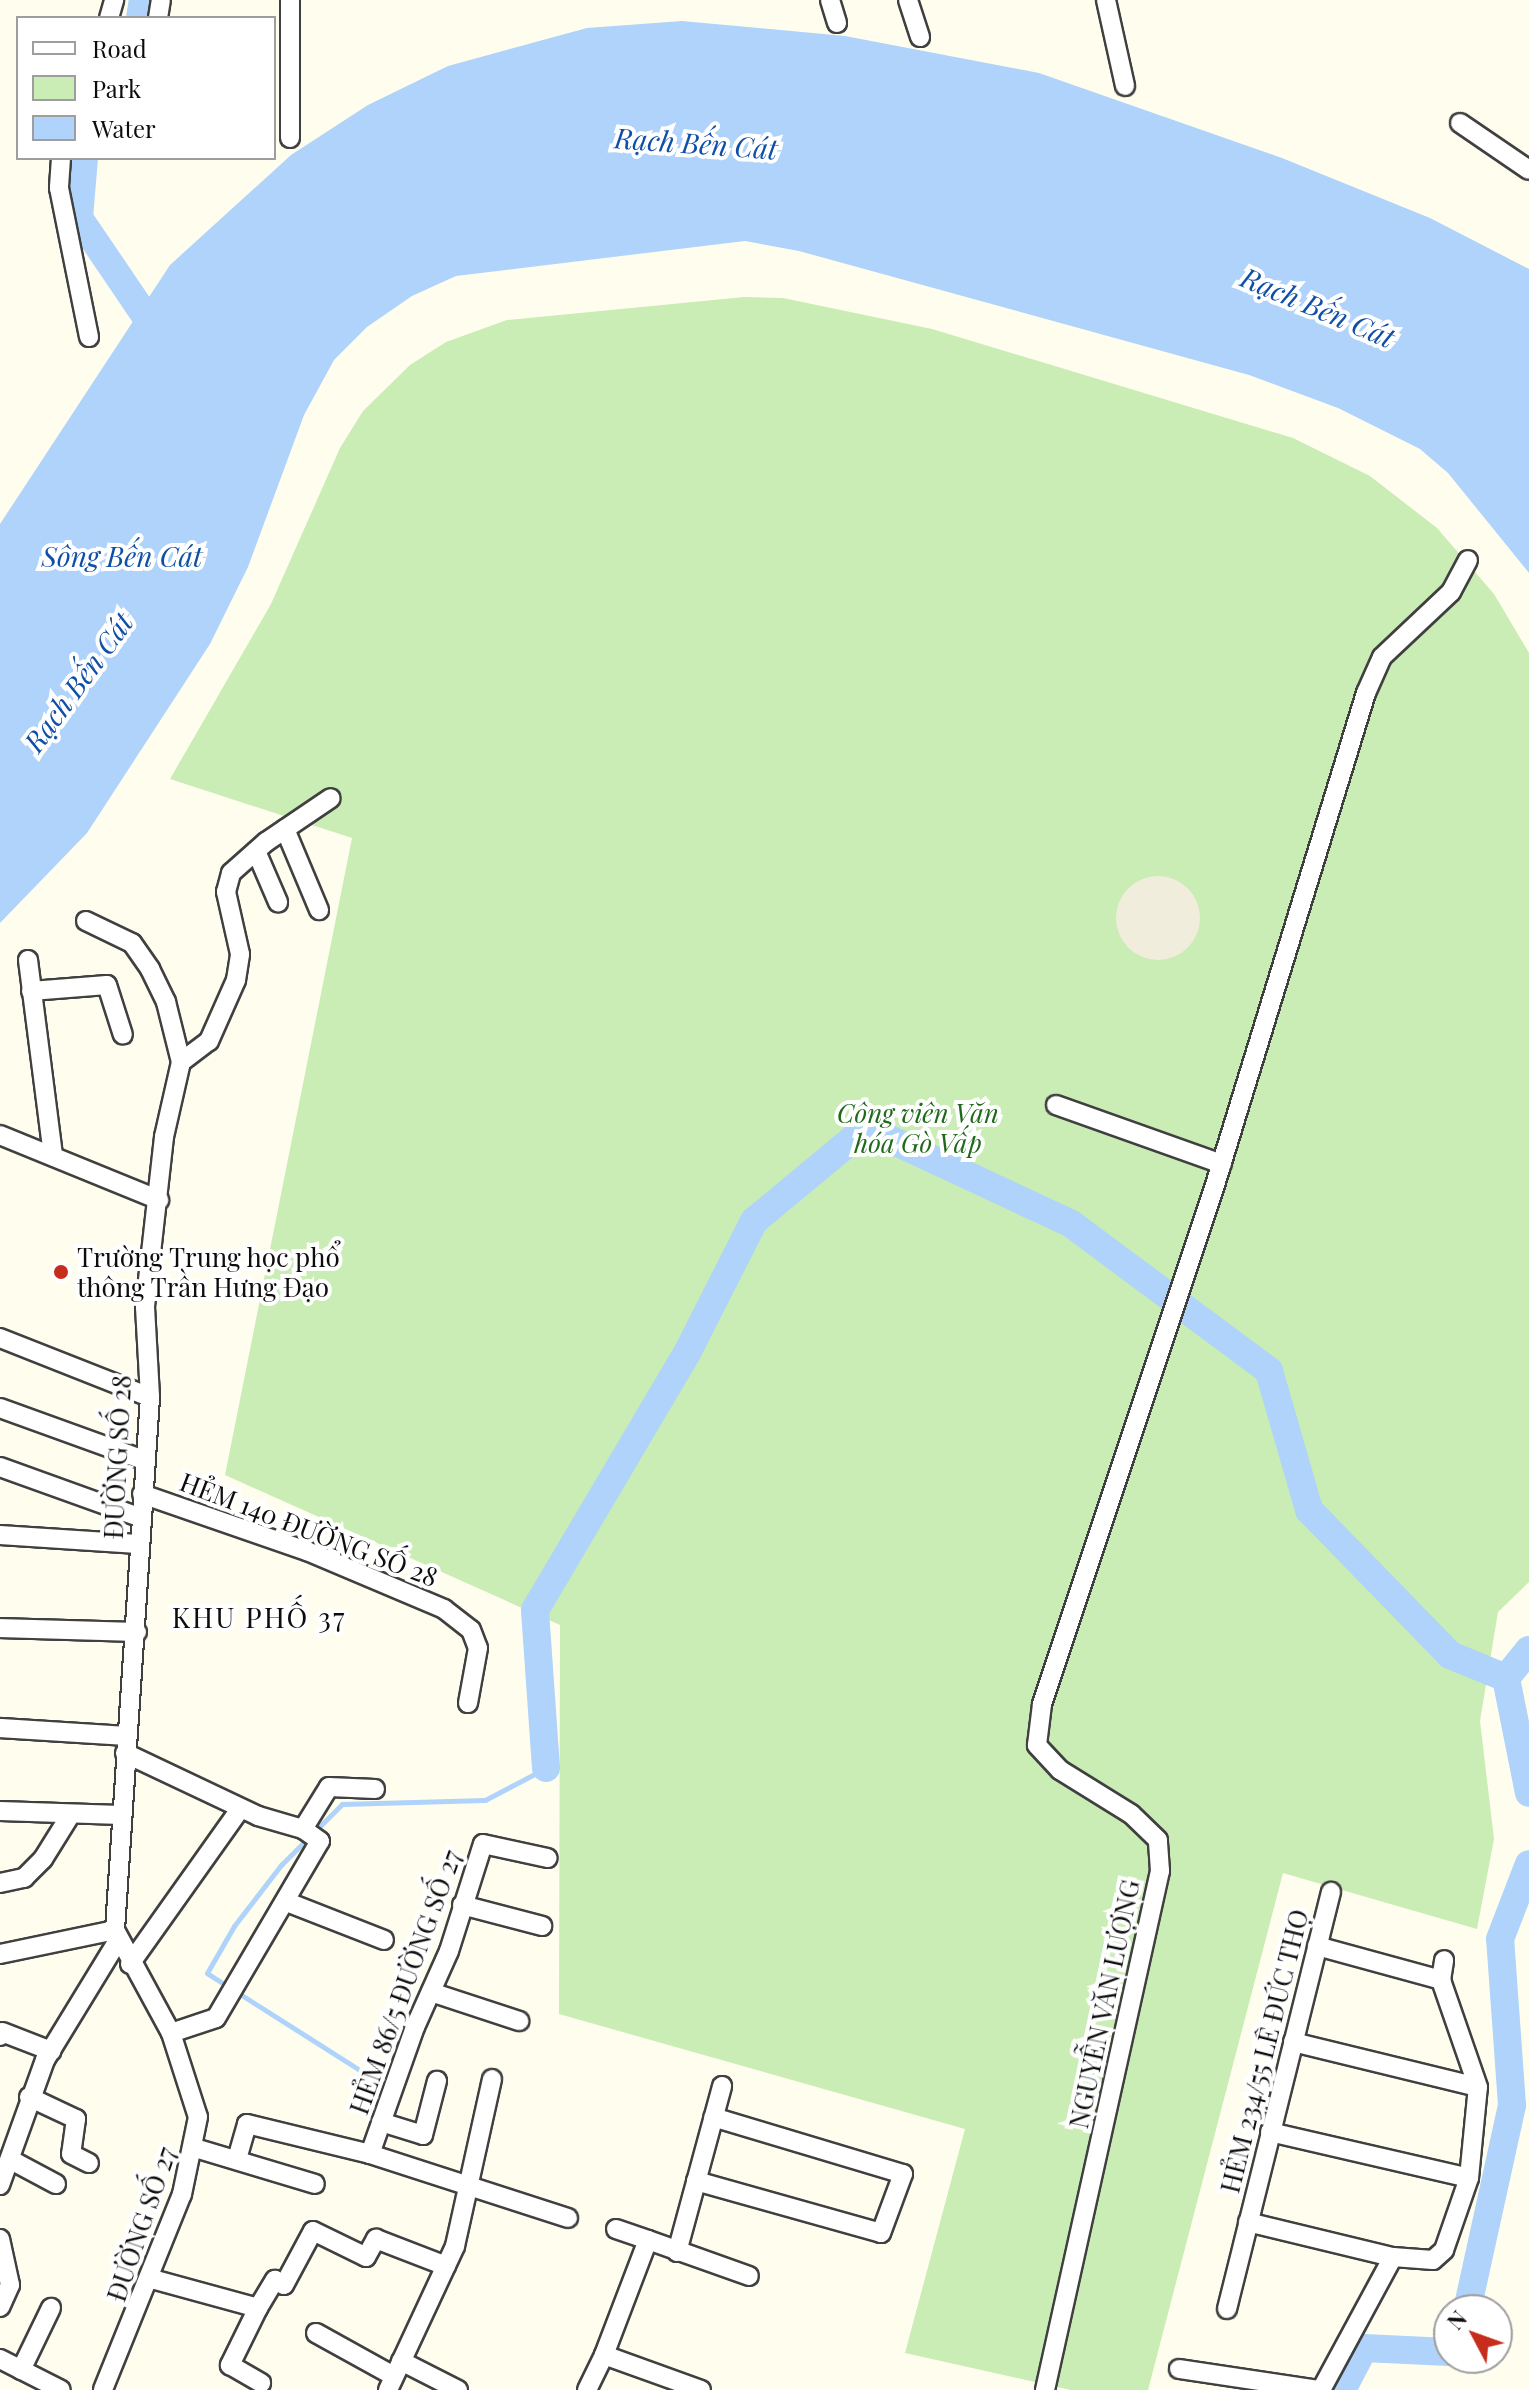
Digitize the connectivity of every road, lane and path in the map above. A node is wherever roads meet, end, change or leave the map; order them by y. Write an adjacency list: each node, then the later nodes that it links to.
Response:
1 (290, 0): 9 (street)
2 (830, 0): 5 (street)
3 (908, 0): 6 (street)
4 (1106, 0): 7 (street)
5 (837, 23)
6 (920, 37)
7 (1125, 86)
8 (1460, 123): 11 (street)
9 (290, 138)
10 (61, 160): 12 (street)
11 (1529, 170)
12 (89, 337)
13 (1468, 560): 27 (street)
14 (331, 798): 15 (street)
15 (285, 829): 16 (street); 18 (street)
16 (256, 851): 17 (street); 23 (street)
17 (278, 902)
18 (319, 910)
19 (86, 921): 23 (street, ĐƯỜNG SỐ 28)
20 (28, 960): 21 (street)
21 (31, 991): 22 (street); 26 (street)
22 (123, 1035)
23 (181, 1062): 28 (street, ĐƯỜNG SỐ 28)
24 (1056, 1105): 27 (street)
25 (0, 1135): 26 (street)
26 (53, 1156): 28 (street)
27 (1222, 1164): 113 (street, NGUYỄN VĂN LƯỢNG)
28 (159, 1200): 30 (street, ĐƯỜNG SỐ 28)
29 (0, 1338): 30 (street)
30 (150, 1397): 32 (street, ĐƯỜNG SỐ 28)
31 (0, 1408): 32 (street)
32 (144, 1460): 34 (street, ĐƯỜNG SỐ 28)
33 (0, 1467): 35 (street)
34 (142, 1494): 35 (street, ĐƯỜNG SỐ 28); 40 (street, HẺM 140 ĐƯỜNG SỐ 28)
35 (139, 1517): 37 (street, ĐƯỜNG SỐ 28)
36 (0, 1535): 37 (street)
37 (138, 1544): 39 (street, ĐƯỜNG SỐ 28)
38 (0, 1628): 39 (street)
39 (137, 1632): 42 (street, ĐƯỜNG SỐ 28)
40 (468, 1703)
41 (0, 1728): 42 (street)
42 (126, 1744): 44 (street); 47 (street, ĐƯỜNG SỐ 28)
43 (375, 1789): 48 (street)
44 (241, 1808): 48 (street); 60 (street)
45 (0, 1811): 46 (street)
46 (71, 1814): 47 (street); 50 (street)
47 (121, 1815): 55 (street, ĐƯỜNG SỐ 28)
48 (303, 1829): 52 (street)
49 (547, 1858): 53 (street, HẺM 86/5 ĐƯỜNG SỐ 27)
50 (0, 1883)
51 (1331, 1892): 57 (street, HẺM 234/55 LÊ ĐỨC THỌ)
52 (287, 1902): 56 (street); 64 (street)
53 (462, 1905): 54 (street); 62 (street, HẺM 86/5 ĐƯỜNG SỐ 27)
54 (542, 1926)
55 (116, 1936): 58 (street); 60 (street, ĐƯỜNG SỐ 27); 67 (street)
56 (384, 1940)
57 (1317, 1946): 61 (street); 66 (street, HẺM 234/55 LÊ ĐỨC THỌ)
58 (0, 1954)
59 (1444, 1960): 61 (street)
60 (130, 1964): 64 (street, ĐƯỜNG SỐ 27)
61 (1441, 1980): 71 (street)
62 (431, 1992): 63 (street); 74 (street, HẺM 86/5 ĐƯỜNG SỐ 27)
63 (519, 2021)
64 (171, 2033): 76 (street, ĐƯỜNG SỐ 27)
65 (0, 2036): 67 (street)
66 (1293, 2042): 71 (street); 75 (street, HẺM 234/55 LÊ ĐỨC THỌ)
67 (51, 2051): 72 (street)
68 (492, 2079): 86 (street)
69 (437, 2081): 74 (street)
70 (722, 2086): 73 (street)
71 (1478, 2087): 81 (street)
72 (29, 2097): 79 (street); 80 (street)
73 (713, 2117): 83 (street); 83 (street)
74 (381, 2122): 77 (street, HẺM 86/5 ĐƯỜNG SỐ 27)
75 (1270, 2132): 81 (street); 88 (street, HẺM 234/55 LÊ ĐỨC THỌ)
76 (195, 2148): 78 (street); 96 (street, ĐƯỜNG SỐ 27)
77 (370, 2154): 78 (street); 86 (street)
78 (237, 2159): 85 (street)
79 (11, 2160): 82 (street); 84 (street)
80 (89, 2163)
81 (1469, 2178): 93 (street, HẺM 234/55 LÊ ĐỨC THỌ)
82 (1, 2180)
83 (696, 2181): 92 (street)
84 (56, 2184)
85 (315, 2184)
86 (470, 2187): 87 (street); 94 (street)
87 (568, 2218)
88 (1248, 2222): 93 (street, HẺM 234/55 LÊ ĐỨC THỌ); 100 (street, HẺM 234/55 LÊ ĐỨC THỌ)
89 (616, 2229): 91 (street)
90 (0, 2239): 97 (street)
91 (648, 2240): 92 (street); 102 (street)
92 (677, 2252): 95 (street)
93 (1393, 2257): 114 (street)
94 (446, 2266): 99 (street); 106 (street)
95 (749, 2276)
96 (152, 2279): 99 (street); 109 (street, ĐƯỜNG SỐ 27)
97 (0, 2307)
98 (51, 2308): 105 (street)
99 (258, 2308): 107 (street)
100 (1227, 2309)
101 (316, 2333): 106 (street)
102 (604, 2355): 111 (street); 112 (street)
103 (0, 2359): 105 (street)
104 (1179, 2369): 114 (street)
105 (21, 2370): 108 (street)
106 (395, 2376): 110 (street)
107 (261, 2383)
108 (61, 2390)
109 (103, 2390)
110 (458, 2390)
111 (587, 2390)
112 (701, 2390)
113 (1045, 2390)
114 (1320, 2390)

